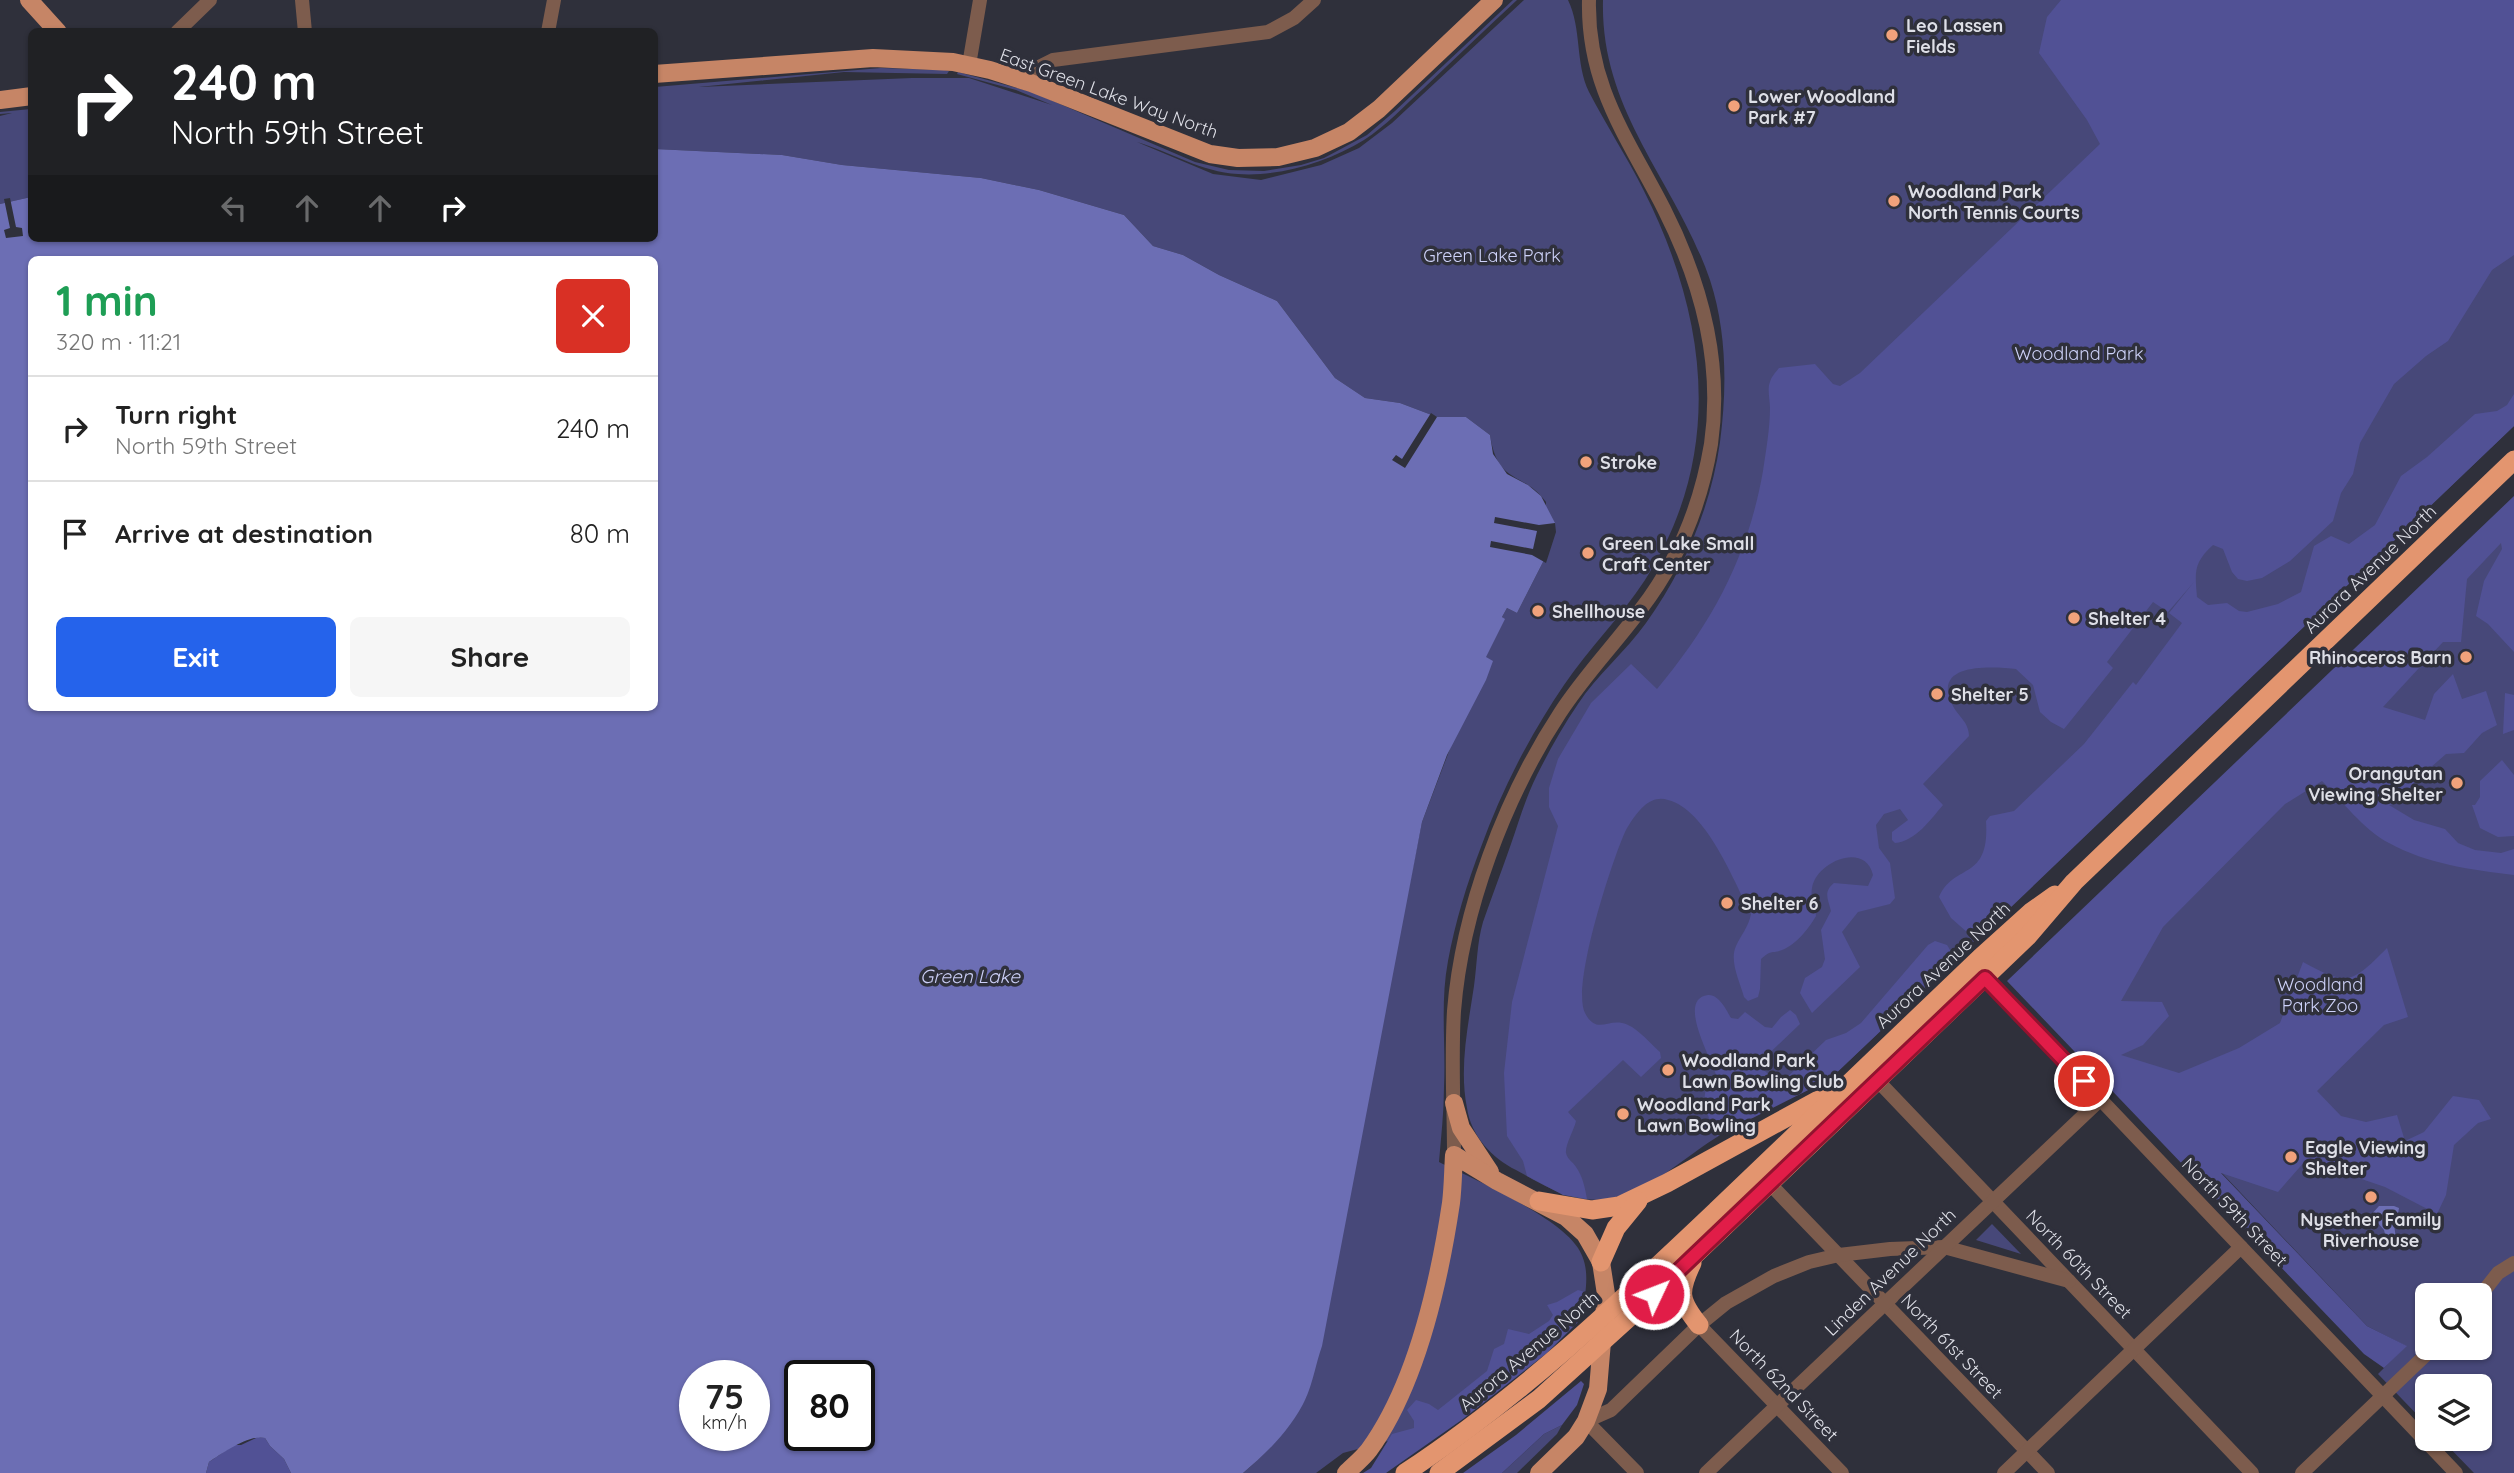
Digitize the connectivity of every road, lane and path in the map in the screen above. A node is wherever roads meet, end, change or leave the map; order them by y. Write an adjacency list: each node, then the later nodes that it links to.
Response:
1 (29, 0): 9 (main road)
2 (210, 0): 10 (street)
3 (302, 0): 11 (street)
4 (554, 0): 12 (street)
5 (980, 0): 13 (street)
6 (1314, 0): 15 (street)
7 (1589, 0): 24 (street)
8 (1487, 2): 15 (main road, East Green Lake Way North)
9 (54, 28)
10 (181, 28)
11 (305, 28)
12 (549, 28)
13 (970, 65): 14 (main road, East Green Lake Way North); 15 (main road, East Green Lake Way North)
14 (658, 74)
15 (1031, 83)
16 (28, 96): 17 (main road)
17 (0, 100)
18 (2514, 460): 19 (highway, Aurora Avenue North)
19 (2074, 883): 20 (highway, Aurora Avenue North); 22 (highway, Aurora Avenue North)
20 (1985, 978): 21 (highway, Aurora Avenue North); 23 (street, North 59th Street)
21 (1878, 1081): 27 (highway, Aurora Avenue North); 30 (street, North 60th Street)
22 (1850, 1082): 28 (highway); 48 (highway, Aurora Avenue North)
23 (2101, 1099): 30 (street, Linden Avenue North); 32 (street, North 59th Street)
24 (1454, 1103): 25 (street); 26 (main road)
25 (1454, 1155): 26 (main road); 47 (main road)
26 (1497, 1181): 29 (main road)
27 (1770, 1184): 33 (street, North 61st Street); 34 (highway, Aurora Avenue North)
28 (1641, 1198): 29 (highway); 35 (highway)
29 (1539, 1201): 35 (main road)
30 (1993, 1201): 31 (street, Linden Avenue North); 37 (street, North 60th Street)
31 (1944, 1247): 33 (street); 37 (street); 39 (street, Linden Avenue North)
32 (2241, 1247): 41 (street); 43 (street, North 59th Street)
33 (1839, 1255): 39 (street, North 61st Street); 40 (street)
34 (1695, 1256): 40 (highway); 49 (highway, Aurora Avenue North)
35 (1601, 1262): 45 (main road)
36 (2514, 1263): 38 (street)
37 (2069, 1281): 41 (street, North 60th Street)
38 (2490, 1283)
39 (1885, 1303): 44 (street, Linden Avenue North); 46 (street, North 61st Street)
40 (1699, 1325): 44 (street, North 62nd Street); 45 (street)
41 (2134, 1349): 46 (street); 56 (street, North 60th Street)
42 (2420, 1360): 43 (street)
43 (2383, 1396): 57 (street); 58 (street, North 59th Street)
44 (1777, 1406): 52 (street, Linden Avenue North); 53 (street, North 62nd Street)
45 (1586, 1421): 50 (main road); 51 (street)
46 (2027, 1451): 54 (street); 55 (street, North 61st Street)
47 (1346, 1473)
48 (1405, 1473)
49 (1439, 1473)
50 (1539, 1473)
51 (1637, 1473)
52 (1706, 1473)
53 (1842, 1473)
54 (2004, 1473)
55 (2048, 1473)
56 (2252, 1473)
57 (2302, 1473)
58 (2456, 1473)

